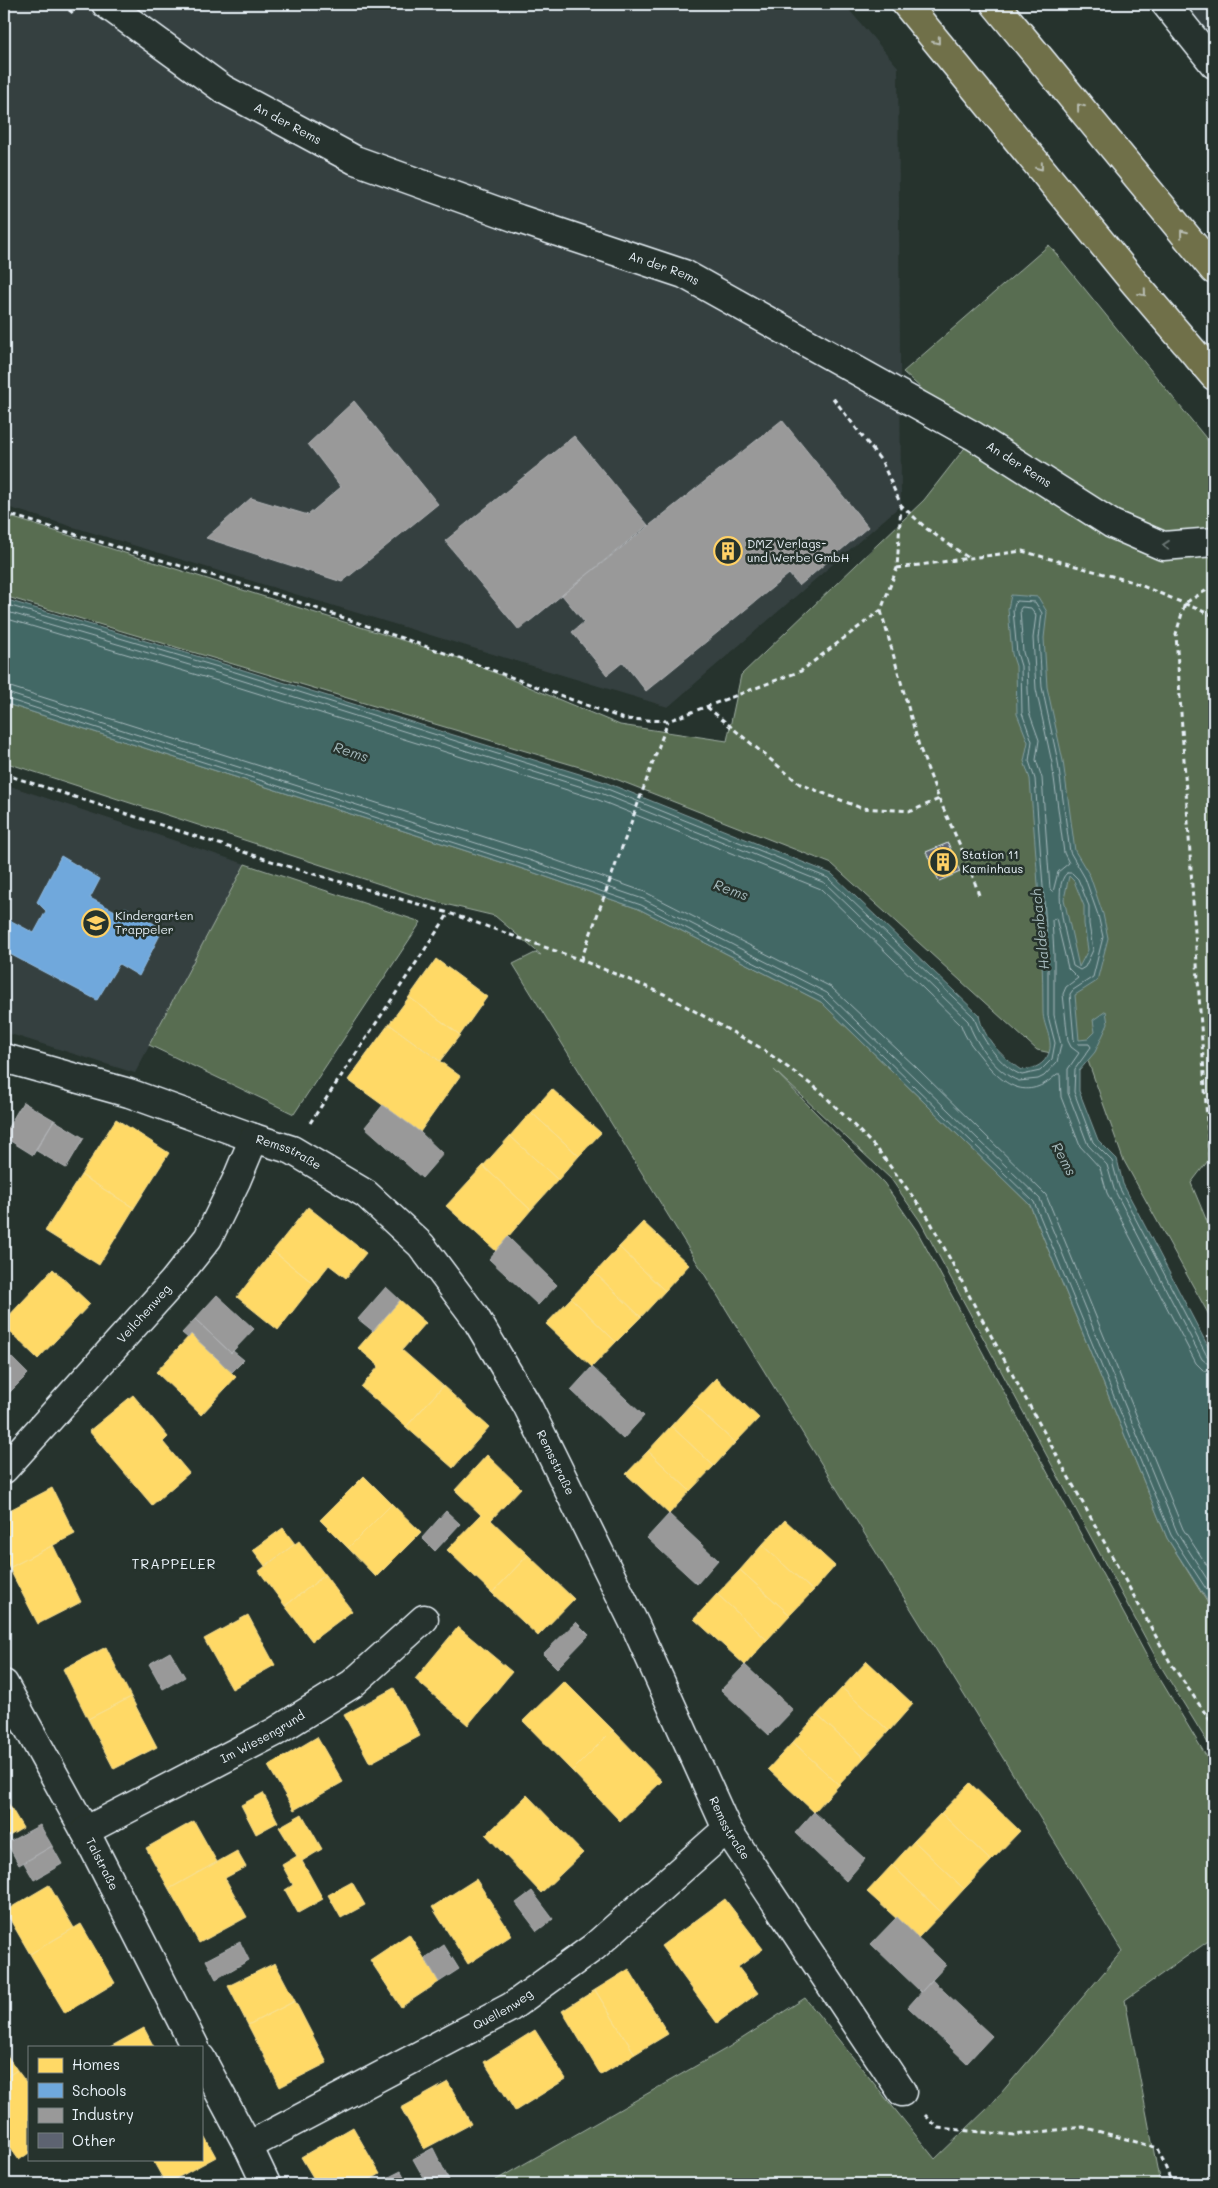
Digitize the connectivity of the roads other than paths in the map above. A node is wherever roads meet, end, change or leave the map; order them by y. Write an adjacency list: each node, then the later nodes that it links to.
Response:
1 (106, 4): 8 (street, An der Rems, one-way to 1)
2 (906, 4): 7 (highway, one-way to 7)
3 (995, 4): 6 (highway, one-way to 3)
4 (1166, 4): 5 (street)
5 (1214, 64)
6 (1214, 270)
7 (1214, 376)
8 (1214, 542)
9 (4, 1058): 10 (street, Remsstraße)
10 (254, 1138): 11 (street, Veilchenweg); 14 (street, Remsstraße)
11 (4, 1470)
12 (424, 1619): 15 (street, Im Wiesengrund)
13 (4, 1684): 15 (street, Talstraße)
14 (727, 1829): 18 (street, Remsstraße); 19 (street, Quellenweg)
15 (85, 1831): 16 (street, Talstraße)
16 (194, 2046)
17 (202, 2060): 19 (street)
18 (902, 2092)
19 (248, 2146): 20 (street)
20 (266, 2184)

